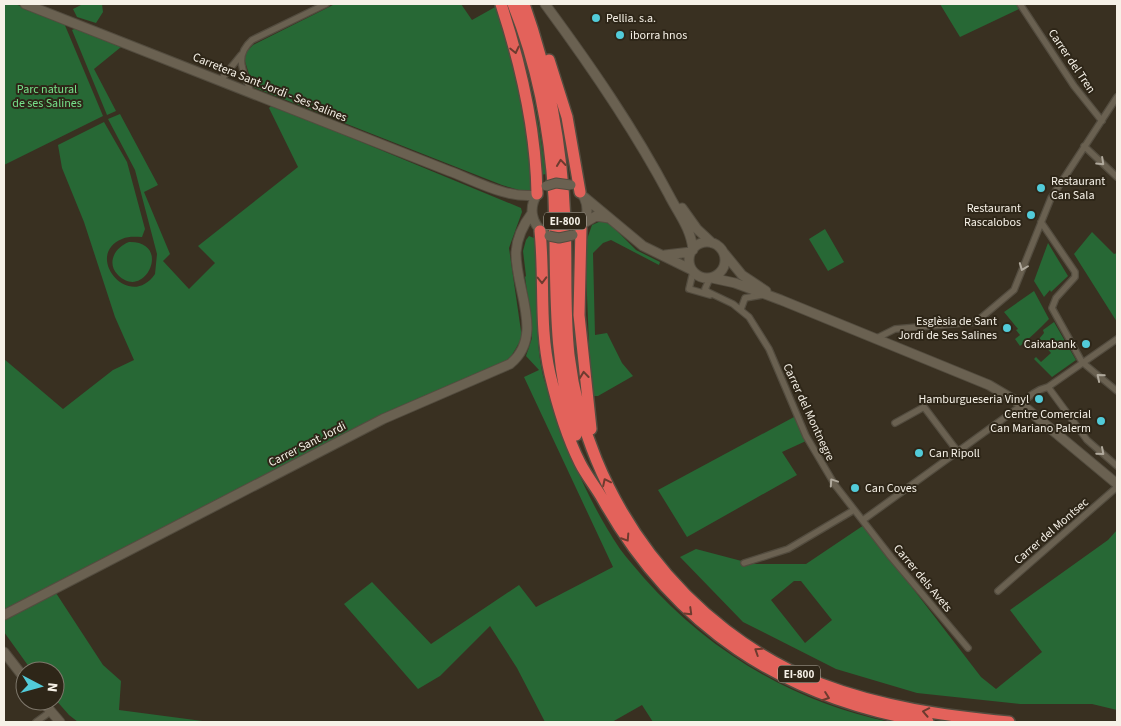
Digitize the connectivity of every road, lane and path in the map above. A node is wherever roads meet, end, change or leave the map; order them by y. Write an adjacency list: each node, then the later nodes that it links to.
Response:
1 (25, 4): 9 (main road, Carretera Sant Jordi - Ses Salines)
2 (326, 4): 8 (street)
3 (501, 4): 18 (highway, one-way to 18)
4 (512, 4): 46 (highway, EI-800)
5 (525, 4): 16 (highway); 43 (highway, EI-800, one-way to 5)
6 (545, 4): 15 (main road)
7 (1020, 4): 12 (street, Carrer del Tren)
8 (240, 55): 9 (street); 10 (street)
9 (220, 80): 10 (main road, Carretera Sant Jordi - Ses Salines)
10 (251, 92): 17 (main road, Carretera Sant Jordi - Ses Salines)
11 (1117, 97): 12 (street)
12 (1102, 121): 13 (street)
13 (1084, 146): 14 (street, one-way to 14); 21 (street)
14 (1117, 177)
15 (668, 190): 25 (main road); 26 (main road)
16 (578, 191): 18 (main road, bridge); 20 (main road); 22 (main road)
17 (506, 192): 18 (main road, Carretera Sant Jordi - Ses Salines); 19 (main road, Carretera Sant Jordi - Ses Salines)
18 (540, 192): 19 (main road)
19 (532, 212): 23 (main road); 24 (main road, Carrer Sant Jordi)
20 (612, 218): 22 (main road); 28 (main road)
21 (1041, 222): 35 (street, one-way to 35); 37 (street)
22 (580, 229): 23 (main road, bridge); 43 (highway, one-way to 22)
23 (543, 232): 24 (main road); 46 (highway, one-way to 46)
24 (518, 241): 51 (main road, Carrer Sant Jordi)
25 (712, 243): 26 (main road); 27 (main road)
26 (692, 251): 28 (main road); 29 (main road)
27 (723, 253): 30 (main road); 33 (main road)
28 (662, 255): 29 (main road)
29 (692, 271): 30 (main road); 31 (street, Carrer del Montnegre)
30 (711, 278): 31 (street); 32 (main road)
31 (716, 296): 34 (street, Carrer del Montnegre)
32 (767, 296): 33 (main road); 34 (street)
33 (781, 300): 35 (main road)
34 (741, 309): 47 (street, Carrer del Montnegre, one-way to 34)
35 (877, 338): 40 (main road)
36 (1117, 339): 37 (street)
37 (1082, 362): 38 (street); 39 (street, one-way to 37)
38 (1048, 387): 40 (street); 44 (street, one-way to 44)
39 (1117, 391)
40 (1021, 404): 42 (street); 45 (main road)
41 (894, 423): 42 (street)
42 (958, 452): 48 (street)
43 (595, 458): 59 (highway, EI-800, one-way to 43)
44 (1117, 466)
45 (1117, 485): 50 (street, Carrer del Montsec)
46 (601, 497): 58 (highway, EI-800, one-way to 58)
47 (854, 510): 48 (street, Carrer del Montnegre); 49 (street)
48 (863, 520): 52 (street, Carrer dels Avets)
49 (744, 563)
50 (998, 591)
51 (4, 615)
52 (968, 648)
53 (4, 652): 54 (main road)
54 (15, 666)
55 (50, 712): 56 (street); 57 (main road)
56 (36, 722)
57 (60, 722)
58 (928, 722)
59 (1009, 722)

